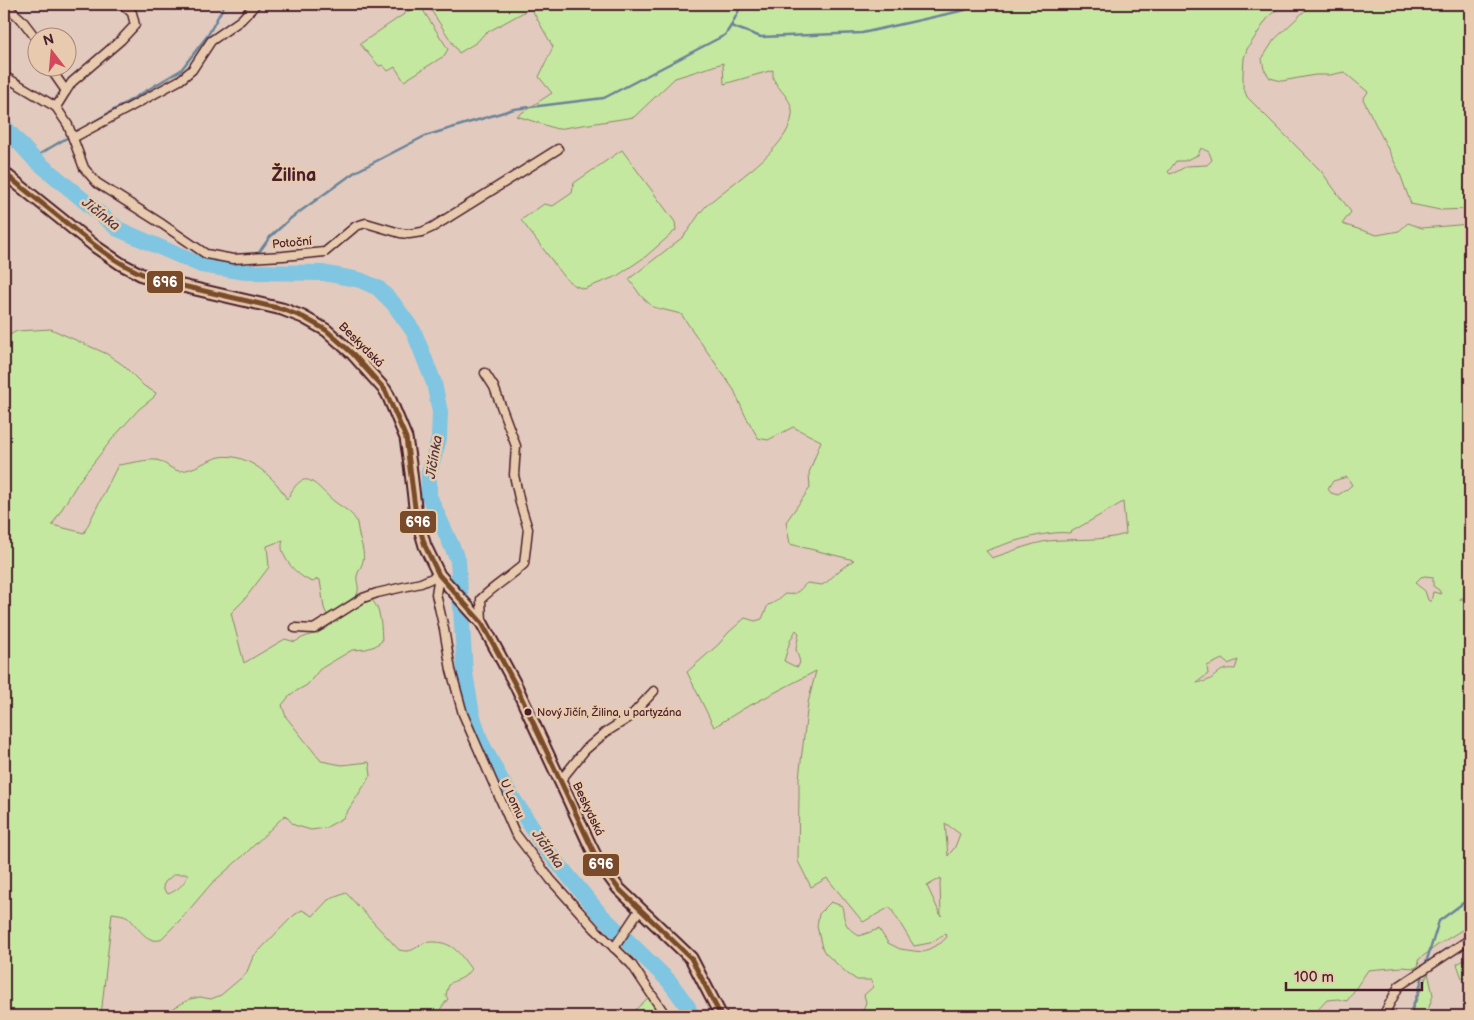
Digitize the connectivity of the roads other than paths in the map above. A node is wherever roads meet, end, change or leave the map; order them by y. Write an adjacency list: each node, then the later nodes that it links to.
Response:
1 (4, 4): 4 (street)
2 (122, 4): 7 (street)
3 (256, 4): 9 (street)
4 (28, 28)
5 (4, 76): 8 (street, Potoční)
6 (57, 78): 7 (street)
7 (66, 91): 8 (street)
8 (56, 107): 9 (street, Potoční)
9 (73, 138): 10 (street, Potoční)
10 (558, 149)
11 (4, 173): 13 (street, Beskydská)
12 (486, 374): 14 (street)
13 (443, 579): 14 (street, Beskydská); 15 (street); 20 (street, U Lomu)
14 (480, 620): 17 (street, Beskydská)
15 (295, 628)
16 (654, 691): 17 (street)
17 (560, 781): 18 (street, Beskydská)
18 (640, 909): 20 (street); 22 (street, Beskydská)
19 (1470, 939): 23 (street)
20 (614, 948): 21 (street, U Lomu)
21 (666, 1016)
22 (721, 1016)
23 (1383, 1016)

